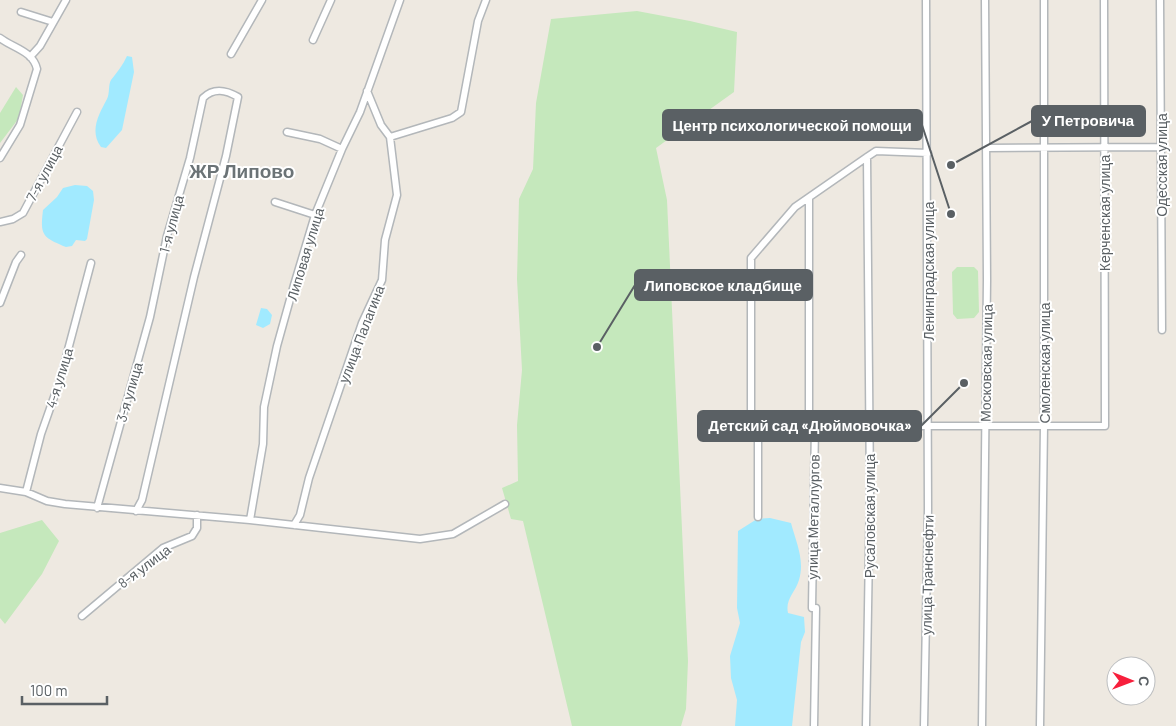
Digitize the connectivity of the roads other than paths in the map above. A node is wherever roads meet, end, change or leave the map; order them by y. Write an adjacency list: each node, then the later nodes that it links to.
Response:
1 (66, 0): 12 (street)
2 (262, 0): 15 (street)
3 (331, 0): 14 (street)
4 (400, 0): 17 (street, Липовая улица)
5 (486, 0): 20 (street)
6 (926, 0): 26 (street, Ленинградская улица)
7 (985, 0): 24 (street, Московская улица)
8 (1044, 0): 21 (street, Смоленская улица)
9 (1104, 0): 22 (street, Керченская улица)
10 (1160, 0): 23 (street, Одесская улица)
11 (21, 12): 12 (street)
12 (53, 22): 16 (street)
13 (0, 38): 16 (street)
14 (314, 40)
15 (231, 54)
16 (30, 57): 28 (street)
17 (366, 90): 20 (street, улица Палагина); 25 (street, Липовая улица)
18 (77, 112): 32 (street, 7-я улица)
19 (287, 132): 25 (street)
20 (390, 137): 52 (street, улица Палагина)
21 (1044, 146): 22 (street); 24 (street); 40 (street, Смоленская улица)
22 (1104, 146): 23 (street); 40 (street, Керченская улица)
23 (1161, 147): 37 (street, Одесская улица)
24 (986, 148): 39 (street, Московская улица)
25 (342, 149): 31 (street, Липовая улица)
26 (928, 153): 27 (street); 38 (street, Ленинградская улица)
27 (867, 157): 29 (street); 43 (street, Русаловская улица)
28 (0, 158)
29 (809, 198): 41 (street); 42 (street, улица Металлургов)
30 (275, 202): 31 (street)
31 (315, 215): 51 (street, Липовая улица)
32 (0, 222)
33 (21, 255): 36 (street)
34 (91, 263): 45 (street, 4-я улица)
35 (159, 275): 47 (street, 3-я улица); 48 (street, 1-я улица)
36 (0, 303)
37 (1162, 330)
38 (928, 425): 39 (street); 43 (street); 56 (street, улица Транснефти)
39 (985, 425): 40 (street); 57 (street, Московская улица)
40 (1044, 425): 58 (street, Смоленская улица)
41 (758, 426): 42 (street); 50 (street)
42 (812, 426): 43 (street); 54 (street, улица Металлургов)
43 (869, 426): 55 (street, Русаловская улица)
44 (0, 488): 45 (street)
45 (26, 492): 47 (street)
46 (505, 504): 52 (street)
47 (97, 508): 48 (street)
48 (136, 511): 49 (street)
49 (197, 515): 51 (street); 53 (street, 8-я улица)
50 (758, 517)
51 (250, 520): 52 (street)
52 (294, 525)
53 (82, 616)
54 (814, 726)
55 (866, 726)
56 (924, 726)
57 (982, 726)
58 (1040, 726)

